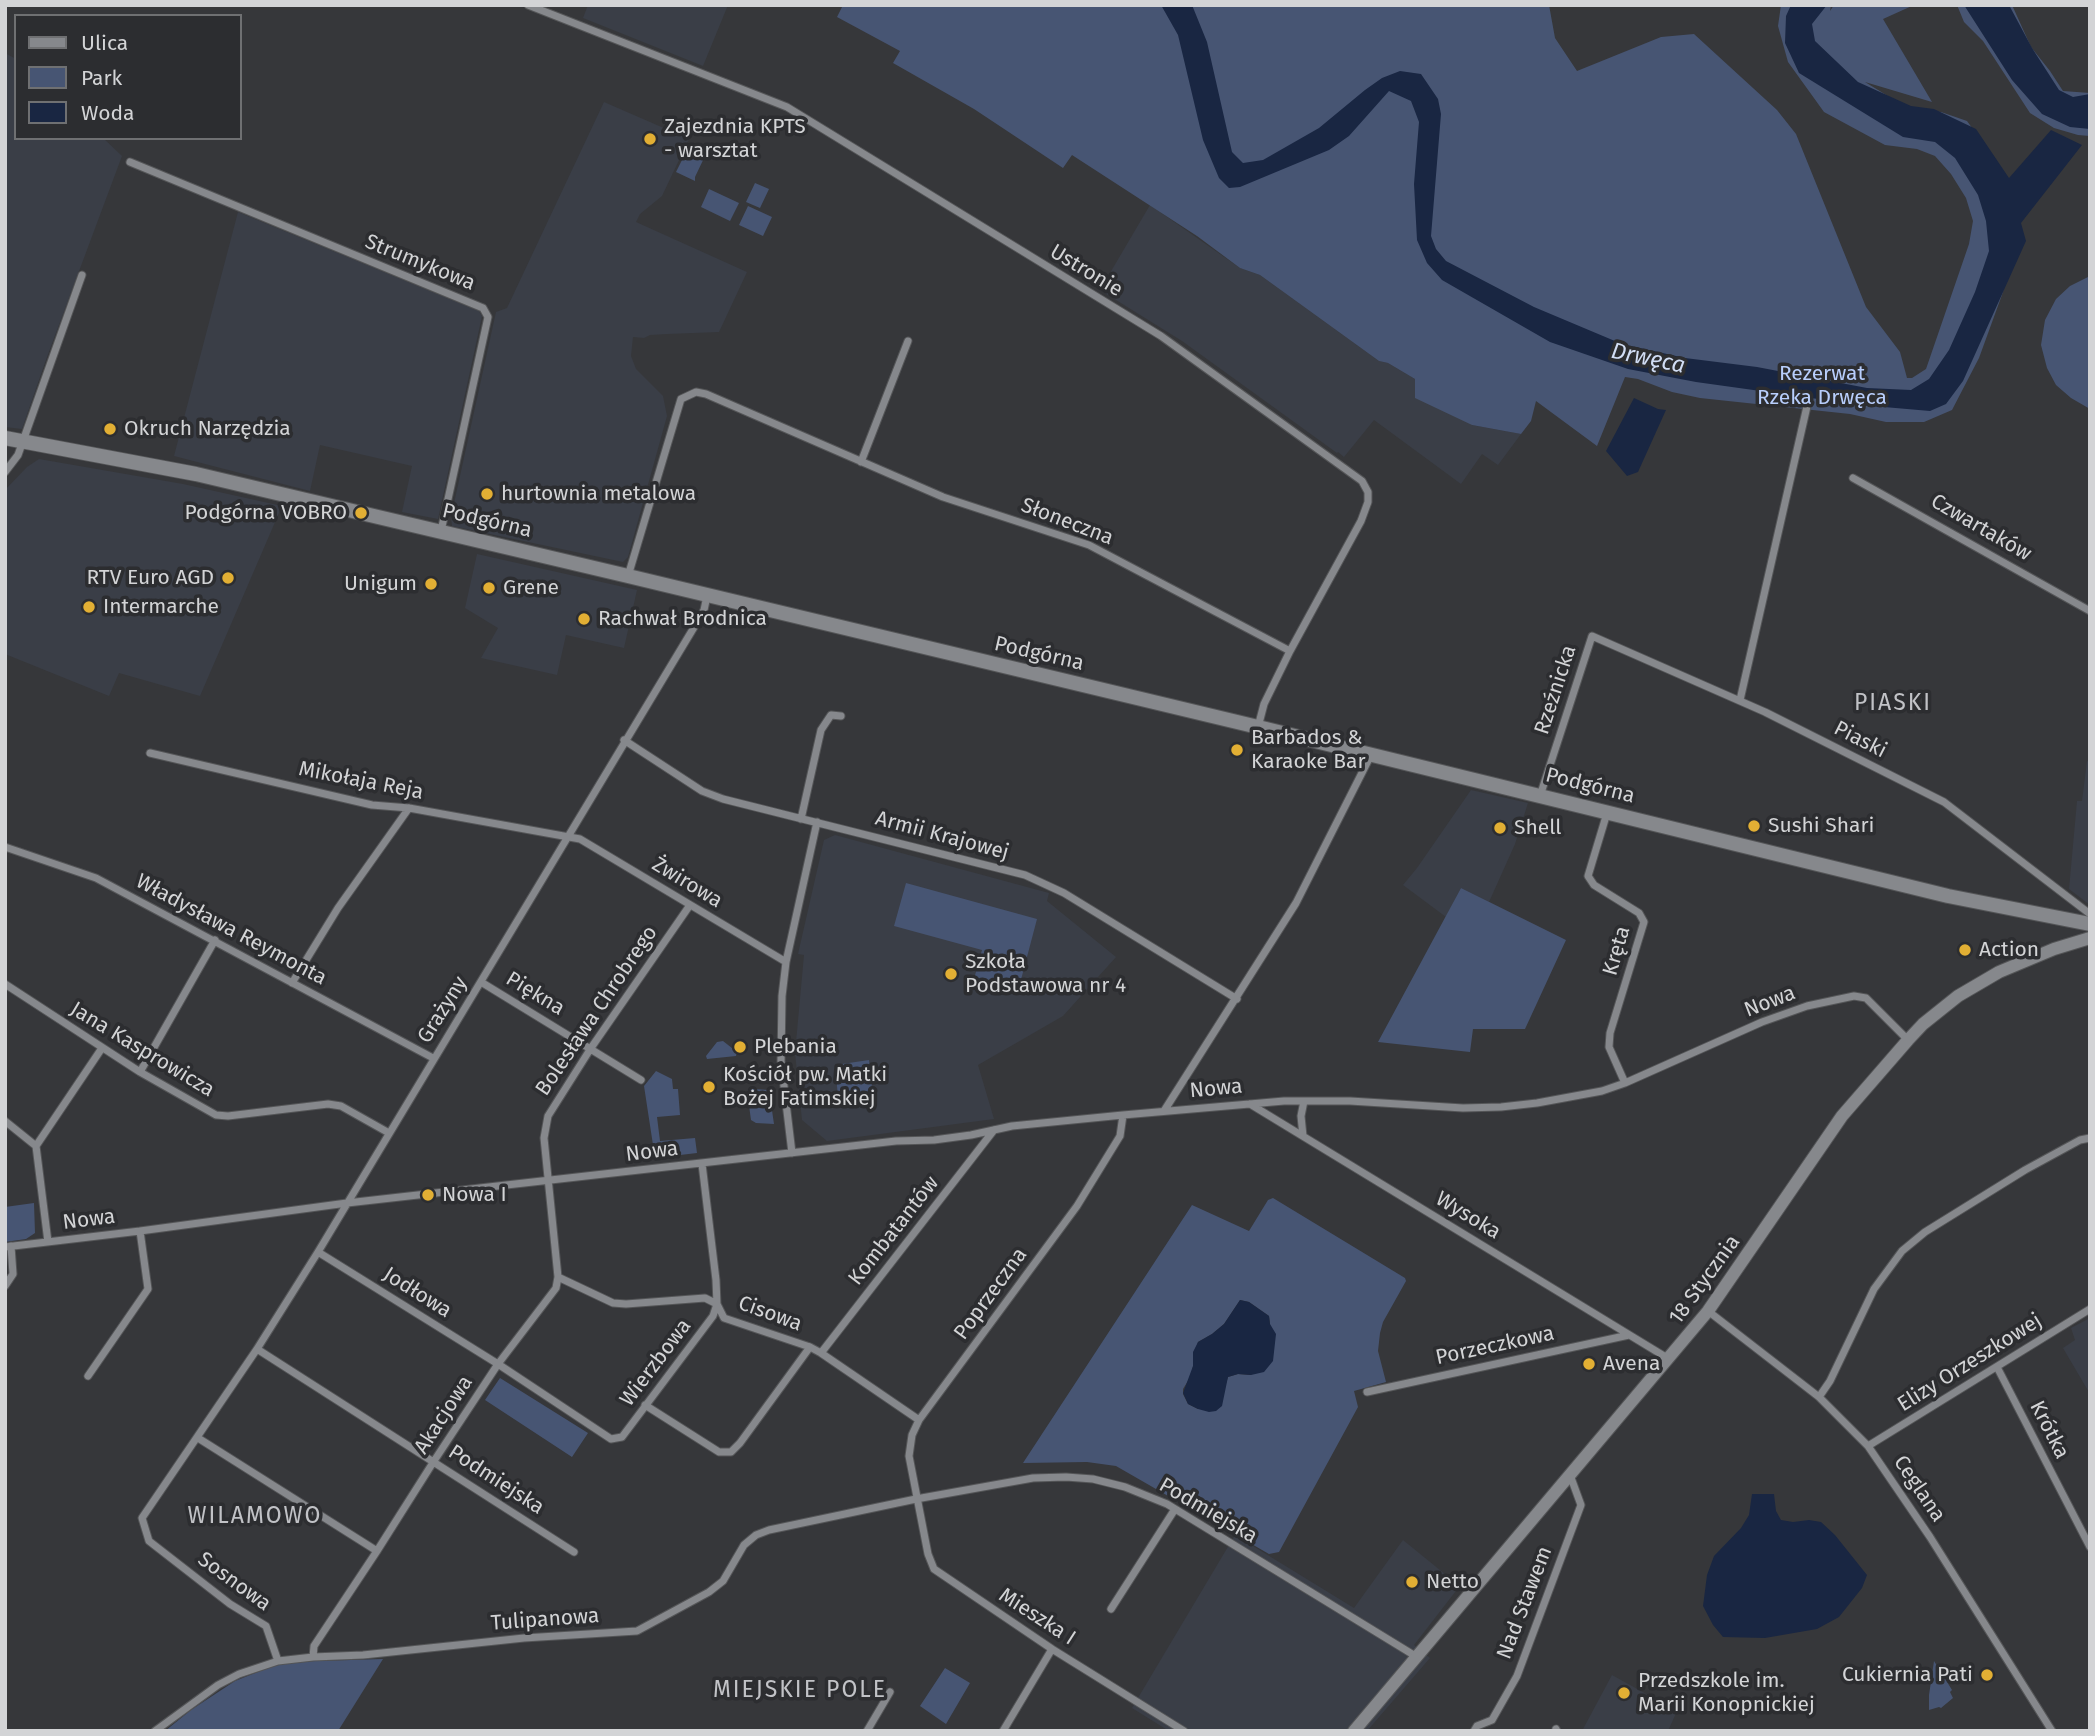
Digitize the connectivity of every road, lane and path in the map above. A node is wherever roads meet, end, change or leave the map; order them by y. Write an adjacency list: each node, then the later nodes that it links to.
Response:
1 (528, 5): 16 (street, Ustronie)
2 (130, 163): 11 (street, Strumykowa)
3 (82, 275): 7 (street)
4 (908, 341): 8 (street)
5 (1808, 402): 17 (street)
6 (5, 438): 7 (main road, Podgórna)
7 (22, 442): 9 (street); 11 (main road, Podgórna)
8 (861, 462): 12 (street, Słoneczna); 16 (street, Słoneczna)
9 (5, 472)
10 (1853, 478): 14 (street, Czwartaków)
11 (441, 532): 12 (main road, Podgórna)
12 (628, 576): 13 (main road, Podgórna)
13 (707, 596): 19 (main road, Podgórna); 20 (street, Grażyny)
14 (2090, 611)
15 (1592, 636): 17 (street, Piaski); 23 (street, Rzeźnicka)
16 (1290, 651): 19 (street, Ustronie)
17 (1740, 700): 31 (street, Piaski)
18 (841, 716): 26 (street)
19 (1258, 727): 22 (main road, Podgórna)
20 (624, 740): 26 (street, Armii Krajowej); 28 (street, Grażyny)
21 (150, 753): 24 (street, Mikołaja Reja)
22 (1371, 755): 23 (main road, Podgórna); 37 (street)
23 (1540, 796): 25 (main road, Podgórna)
24 (409, 808): 28 (street, Mikołaja Reja); 35 (street)
25 (1607, 812): 31 (main road, Podgórna); 44 (street, Kręta)
26 (800, 819): 27 (street, Armii Krajowej)
27 (817, 822): 33 (street); 37 (street, Armii Krajowej)
28 (568, 836): 30 (street, Żwirowa); 34 (street, Grażyny)
29 (5, 847): 32 (street, Władysława Reymonta)
30 (690, 905): 33 (street, Żwirowa); 40 (street, Bolesława Chrobrego)
31 (2089, 923): 38 (street, 18 Stycznia)
32 (215, 940): 35 (street, Władysława Reymonta); 42 (street)
33 (786, 962): 55 (street)
34 (481, 982): 40 (street, Piękna); 41 (street, Grażyny)
35 (292, 983): 41 (street, Władysława Reymonta)
36 (5, 984): 39 (street, Jana Kasprowicza)
37 (1237, 999): 47 (street)
38 (1908, 1040): 44 (street, Nowa); 67 (street, 18 Stycznia)
39 (102, 1048): 42 (street, Jana Kasprowicza); 54 (street)
40 (591, 1048): 43 (street, Piękna); 57 (street, Bolesława Chrobrego)
41 (433, 1058): 51 (street, Grażyny)
42 (140, 1072): 51 (street, Jana Kasprowicza)
43 (641, 1080)
44 (1625, 1083): 45 (street, Nowa)
45 (1304, 1101): 46 (street, Nowa); 52 (street)
46 (1250, 1104): 47 (street, Nowa); 52 (street, Wysoka)
47 (1164, 1111): 48 (street, Nowa)
48 (1123, 1115): 50 (street, Nowa); 79 (street, Poprzeczna)
49 (5, 1121): 54 (street)
50 (994, 1130): 55 (street, Nowa); 71 (street, Kombatantów)
51 (388, 1133): 58 (street, Grażyny)
52 (1303, 1136): 68 (street, Wysoka)
53 (2090, 1138): 77 (street)
54 (36, 1146): 60 (street)
55 (792, 1153): 56 (street, Nowa)
56 (702, 1164): 57 (street, Nowa); 65 (street)
57 (549, 1182): 58 (street, Nowa); 63 (street)
58 (347, 1203): 59 (street, Nowa); 62 (street, Grażyny)
59 (141, 1231): 60 (street, Nowa); 75 (street)
60 (48, 1242): 61 (street, Nowa)
61 (8, 1246): 64 (street)
62 (318, 1252): 70 (street, Grażyny); 73 (street, Jodłowa)
63 (558, 1277): 65 (street, Cisowa); 73 (street, Akacjowa)
64 (5, 1286)
65 (717, 1304): 69 (street, Cisowa); 78 (street, Wierzbowa)
66 (2090, 1309): 74 (street, Elizy Orzeszkowej)
67 (1708, 1311): 72 (street, 18 Stycznia); 77 (street, Ceglana)
68 (1630, 1335): 72 (street, Wysoka); 76 (street, Porzeczkowa)
69 (810, 1347): 71 (street, Cisowa); 78 (street)
70 (257, 1349): 80 (street, Grażyny); 82 (street, Podmiejska)
71 (821, 1353): 79 (street, Cisowa)
72 (1668, 1359): 83 (street, 18 Stycznia)
73 (498, 1364): 78 (street, Wierzbowa); 82 (street, Akacjowa)
74 (1997, 1367): 81 (street, Elizy Orzeszkowej); 86 (street, Krótka)
75 (88, 1376)
76 (1367, 1392)
77 (1819, 1397): 81 (street, Ceglana)
78 (645, 1405)
79 (919, 1420): 84 (street, Poprzeczna)
80 (198, 1438): 87 (street); 93 (street, Sosnowa)
81 (1868, 1446): 102 (street, Ceglana)
82 (434, 1461): 87 (street, Akacjowa); 88 (street, Podmiejska)
83 (1569, 1474): 92 (street, 18 Stycznia); 101 (street, Nad Stawem)
84 (916, 1499): 85 (street, Podmiejska); 90 (street, Mieszka I); 91 (street, Tulipanowa)
85 (1175, 1509): 89 (street); 92 (street, Podmiejska)
86 (2090, 1548)
87 (377, 1551): 91 (street, Akacjowa)
88 (574, 1552)
89 (1111, 1609)
90 (1052, 1649): 95 (street, Mieszka I); 99 (street)
91 (313, 1657): 93 (street, Tulipanowa)
92 (1417, 1657): 96 (street, 18 Stycznia)
93 (278, 1661): 97 (street, Tulipanowa)
94 (890, 1692): 98 (street)
95 (1174, 1728): 100 (street, Mieszka I)
96 (1359, 1729)
97 (155, 1731)
98 (867, 1731)
99 (1003, 1731)
100 (1184, 1731)
101 (1474, 1731)
102 (2052, 1731)

